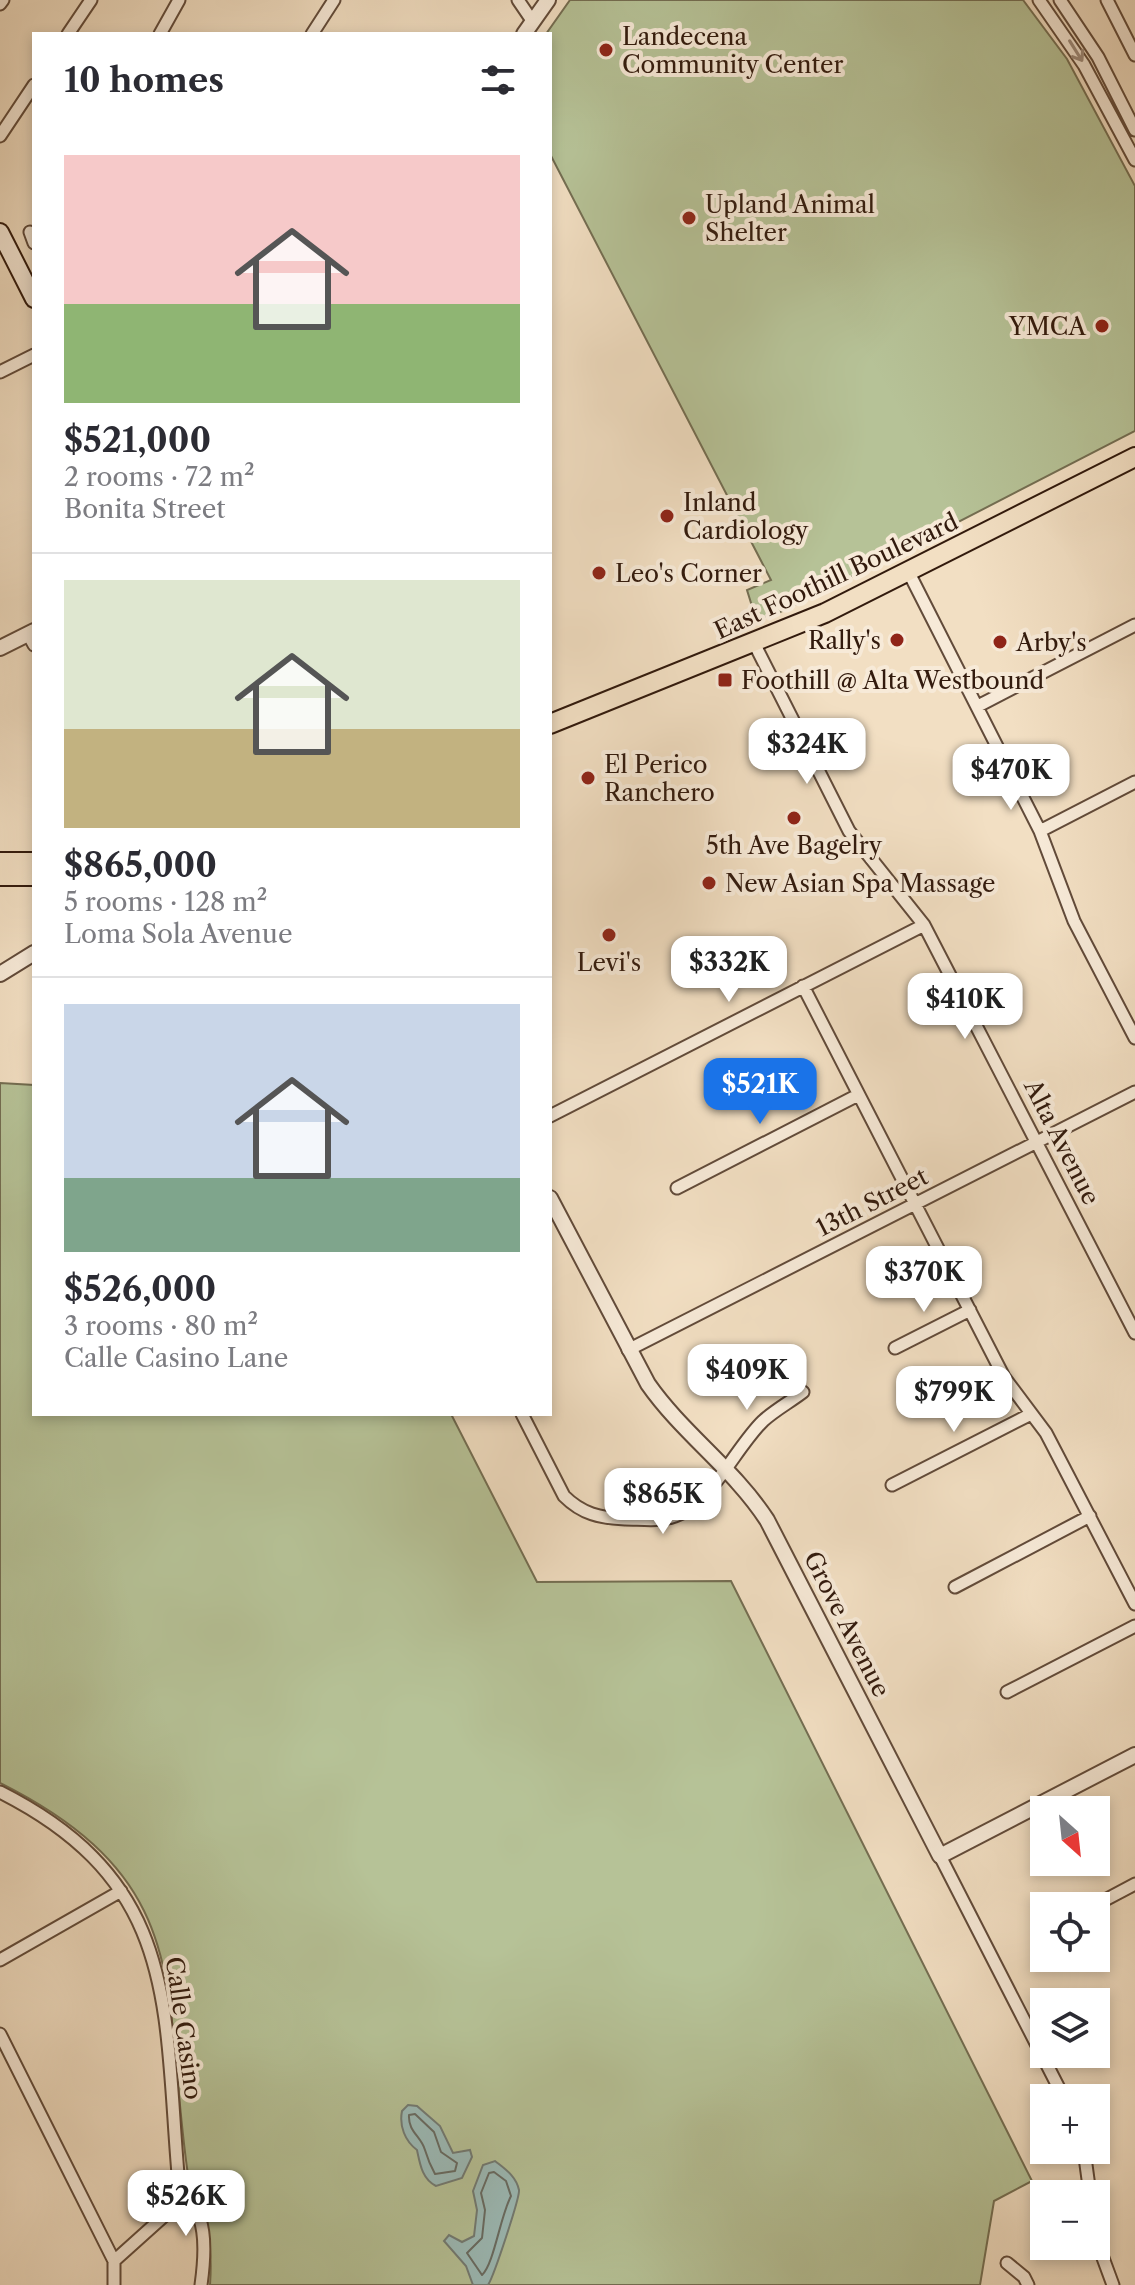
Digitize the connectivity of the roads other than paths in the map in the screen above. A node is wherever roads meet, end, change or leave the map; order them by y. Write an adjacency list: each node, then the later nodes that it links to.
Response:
1 (91, 0): 10 (street)
2 (179, 0): 11 (street)
3 (334, 0): 12 (street)
4 (518, 0): 9 (street)
5 (548, 0): 9 (street)
6 (1039, 0): 17 (street, one-way to 17)
7 (1060, 0): 15 (street)
8 (1107, 0): 13 (street)
9 (528, 28)
10 (69, 32)
11 (161, 32)
12 (313, 32)
13 (1135, 55)
14 (32, 88): 16 (street)
15 (1135, 130)
16 (0, 136)
17 (1135, 160)
18 (0, 232): 19 (main road)
19 (32, 295)
20 (32, 356): 21 (street)
21 (0, 372)
22 (1135, 457): 23 (main road, East Foothill Boulevard)
23 (909, 573): 26 (main road, East Foothill Boulevard); 28 (street)
24 (1135, 625): 28 (street)
25 (32, 636): 27 (street)
26 (754, 643): 29 (main road, East Foothill Boulevard); 36 (street, Alta Avenue)
27 (0, 648)
28 (978, 706): 31 (street)
29 (552, 723)
30 (1135, 782): 31 (street)
31 (1040, 831): 40 (street)
32 (0, 862): 33 (main road)
33 (32, 862)
34 (0, 876): 35 (main road)
35 (32, 876)
36 (924, 925): 39 (street); 44 (street, Alta Avenue)
37 (32, 954): 38 (street)
38 (0, 974)
39 (803, 986): 42 (street); 43 (street)
40 (1135, 1038)
41 (1135, 1092): 44 (street, 13th Street)
42 (858, 1095): 45 (street); 47 (street)
43 (552, 1115)
44 (1037, 1142): 47 (street, 13th Street); 49 (street, Alta Avenue)
45 (677, 1188)
46 (552, 1202): 51 (street, Grove Avenue)
47 (915, 1205): 48 (street); 51 (street, 13th Street)
48 (970, 1310): 50 (street); 53 (street)
49 (1135, 1333)
50 (895, 1348)
51 (628, 1350): 55 (street, Grove Avenue)
52 (803, 1392): 55 (street)
53 (1031, 1414): 56 (street); 57 (street)
54 (523, 1416): 55 (street)
55 (724, 1467): 64 (street, Grove Avenue)
56 (892, 1485)
57 (1090, 1516): 58 (street); 59 (street)
58 (955, 1587)
59 (1135, 1604)
60 (1135, 1626): 61 (street)
61 (1007, 1692)
62 (1135, 1755): 64 (street)
63 (0, 1792): 66 (street, Calle Casino)
64 (940, 1856): 70 (street, Grove Avenue)
65 (1135, 1884): 67 (street)
66 (121, 1891): 68 (street); 71 (street, Calle Casino)
67 (1110, 1897)
68 (0, 1960)
69 (0, 2034): 73 (street)
70 (1057, 2084)
71 (179, 2186): 73 (street); 76 (street)
72 (1104, 2260): 78 (street)
73 (114, 2261): 75 (street)
74 (1007, 2263): 77 (street)
75 (114, 2285)
76 (201, 2285)
77 (1028, 2285)
78 (1113, 2285)

